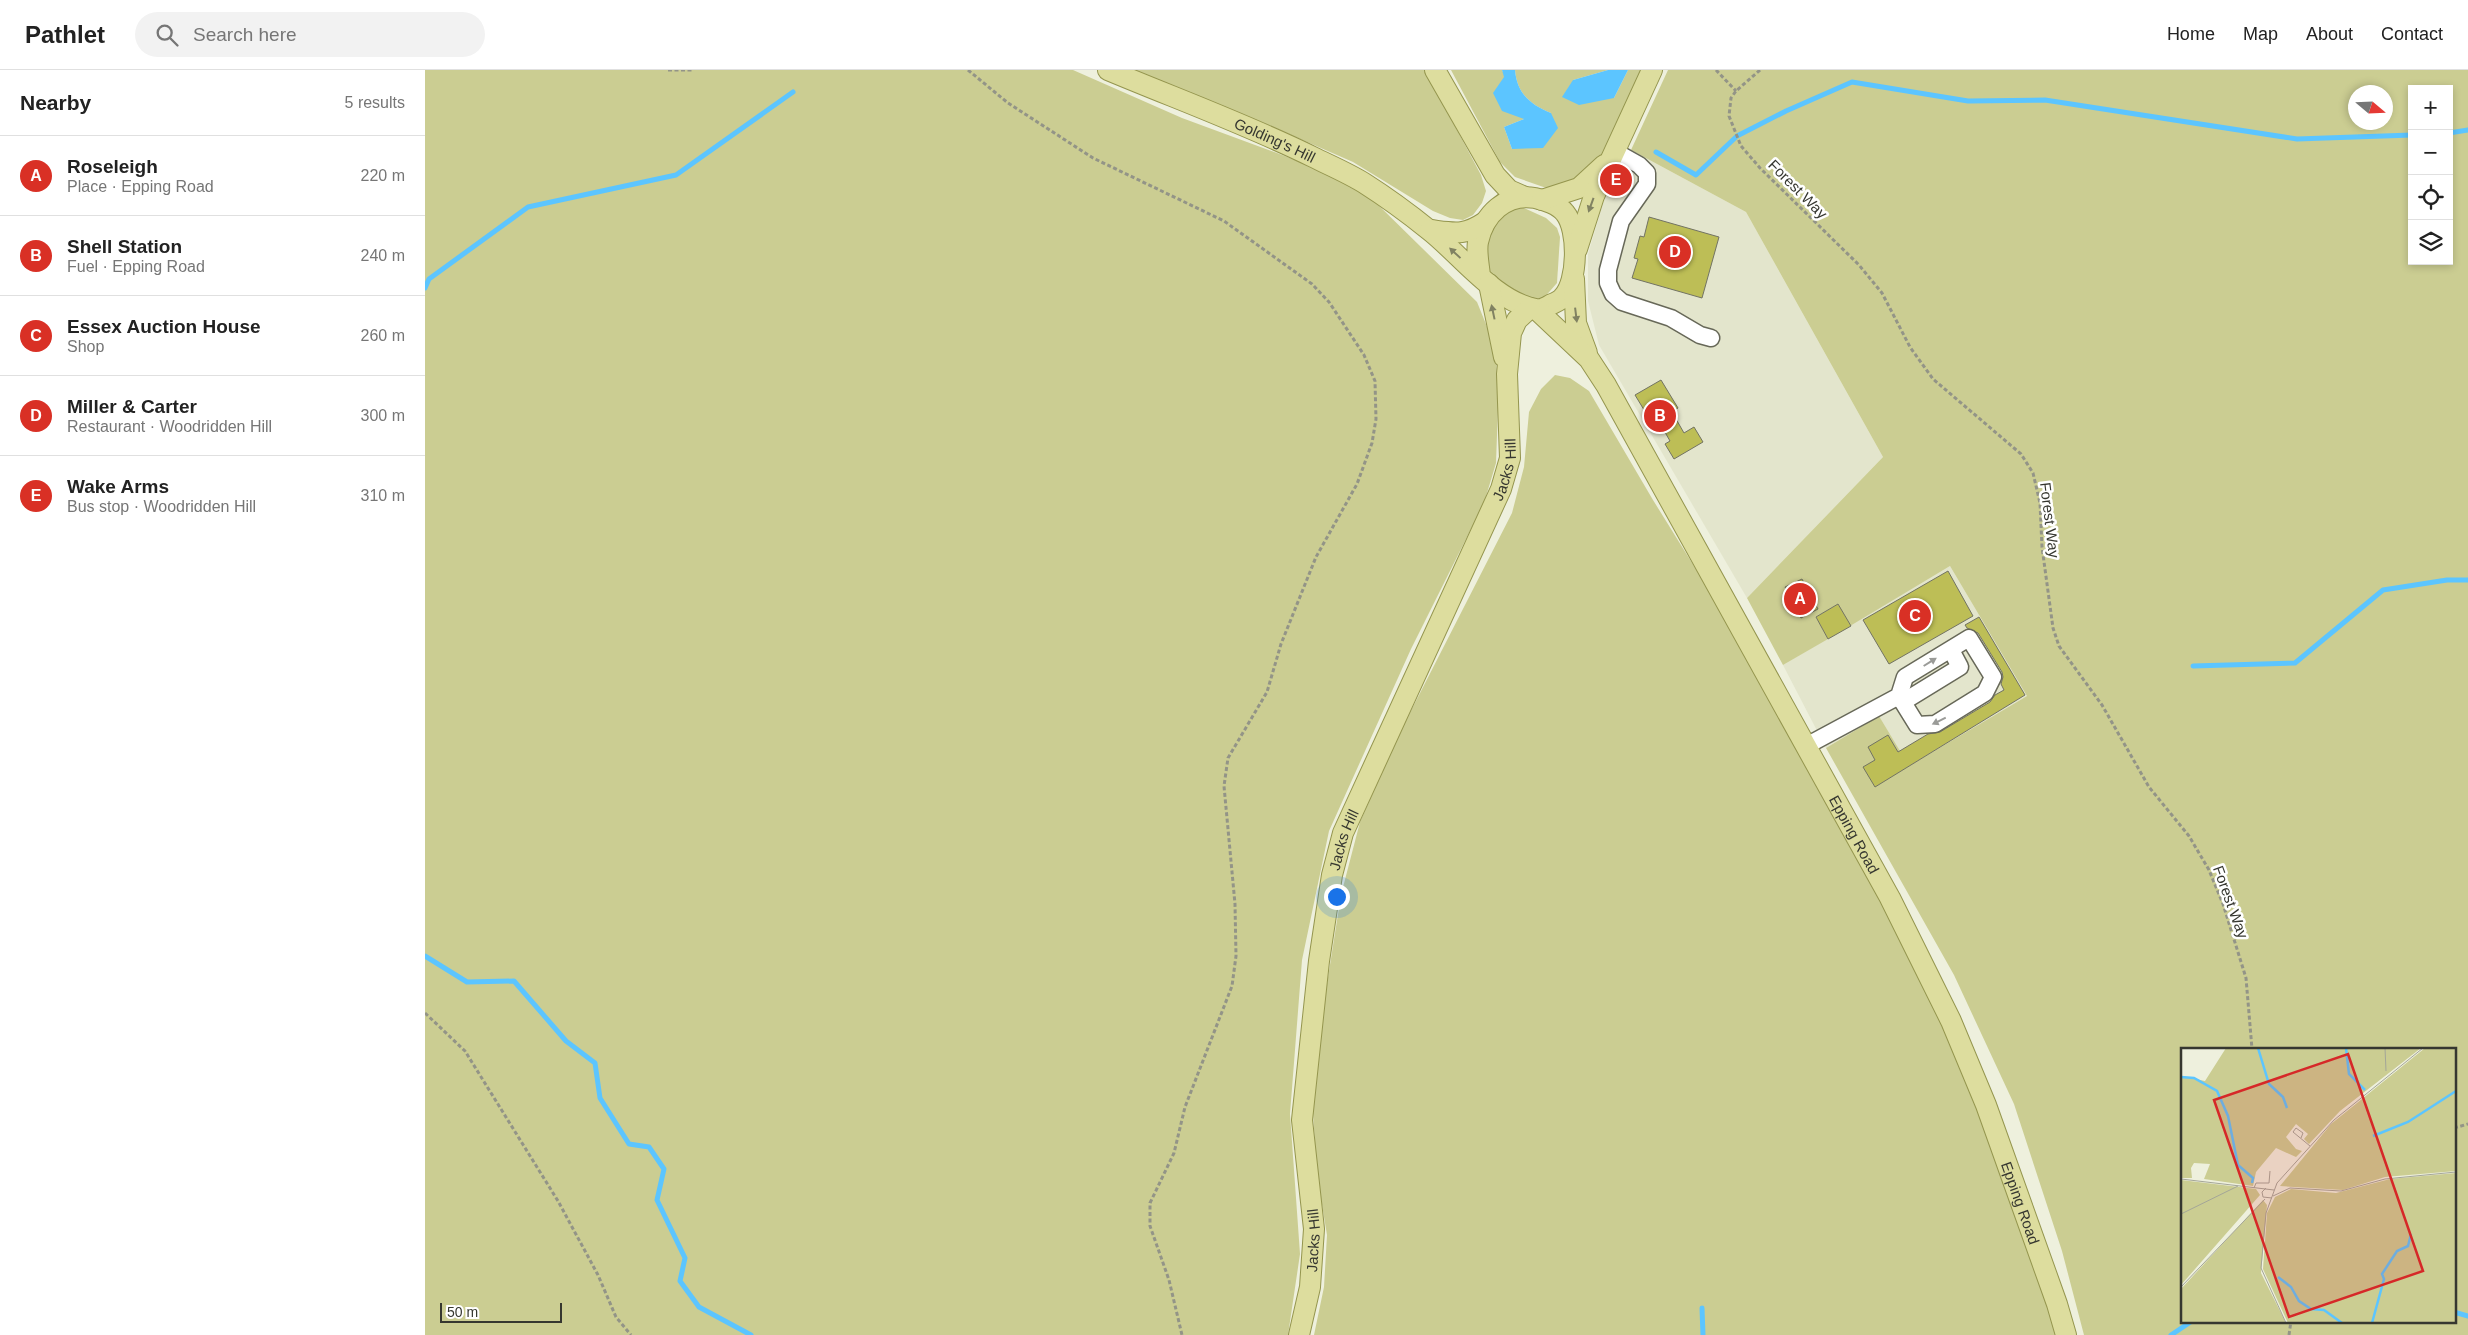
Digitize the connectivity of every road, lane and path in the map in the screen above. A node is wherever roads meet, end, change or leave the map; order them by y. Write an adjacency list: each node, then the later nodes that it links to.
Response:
1 (668, 70): 2 (path)
2 (694, 70)
3 (968, 70): 29 (path)
4 (1108, 70): 14 (main road, Golding's Hill)
5 (1435, 70): 11 (main road)
6 (1652, 70): 10 (main road)
7 (1716, 70): 9 (path)
8 (1760, 70): 9 (path)
9 (1736, 91): 24 (path, Forest Way)
10 (1612, 156): 12 (main road); 15 (main road, one-way to 15); 18 (lane)
11 (1483, 158): 12 (main road); 13 (main road)
12 (1533, 198): 13 (main road); 15 (main road)
13 (1489, 216): 14 (main road, Golding's Hill); 16 (main road)
14 (1430, 230): 16 (main road, Golding's Hill, one-way to 14)
15 (1574, 263): 17 (main road); 19 (main road, Epping Road, one-way to 19)
16 (1484, 280): 17 (main road); 20 (main road, one-way to 16)
17 (1534, 309): 19 (main road, Epping Road); 20 (main road)
18 (1711, 338)
19 (1589, 359): 22 (main road, Epping Road)
20 (1507, 374): 30 (main road, Jacks Hill)
21 (1901, 699): 21 (lane, one-way to 21); 22 (lane)
22 (1806, 746): 31 (main road, Epping Road)
23 (425, 1013): 28 (path)
24 (2252, 1048)
25 (2468, 1124): 26 (path)
26 (2455, 1128)
27 (2291, 1322): 32 (path)
28 (631, 1335)
29 (1182, 1335)
30 (1299, 1335)
31 (2066, 1335)
32 (2289, 1335)

